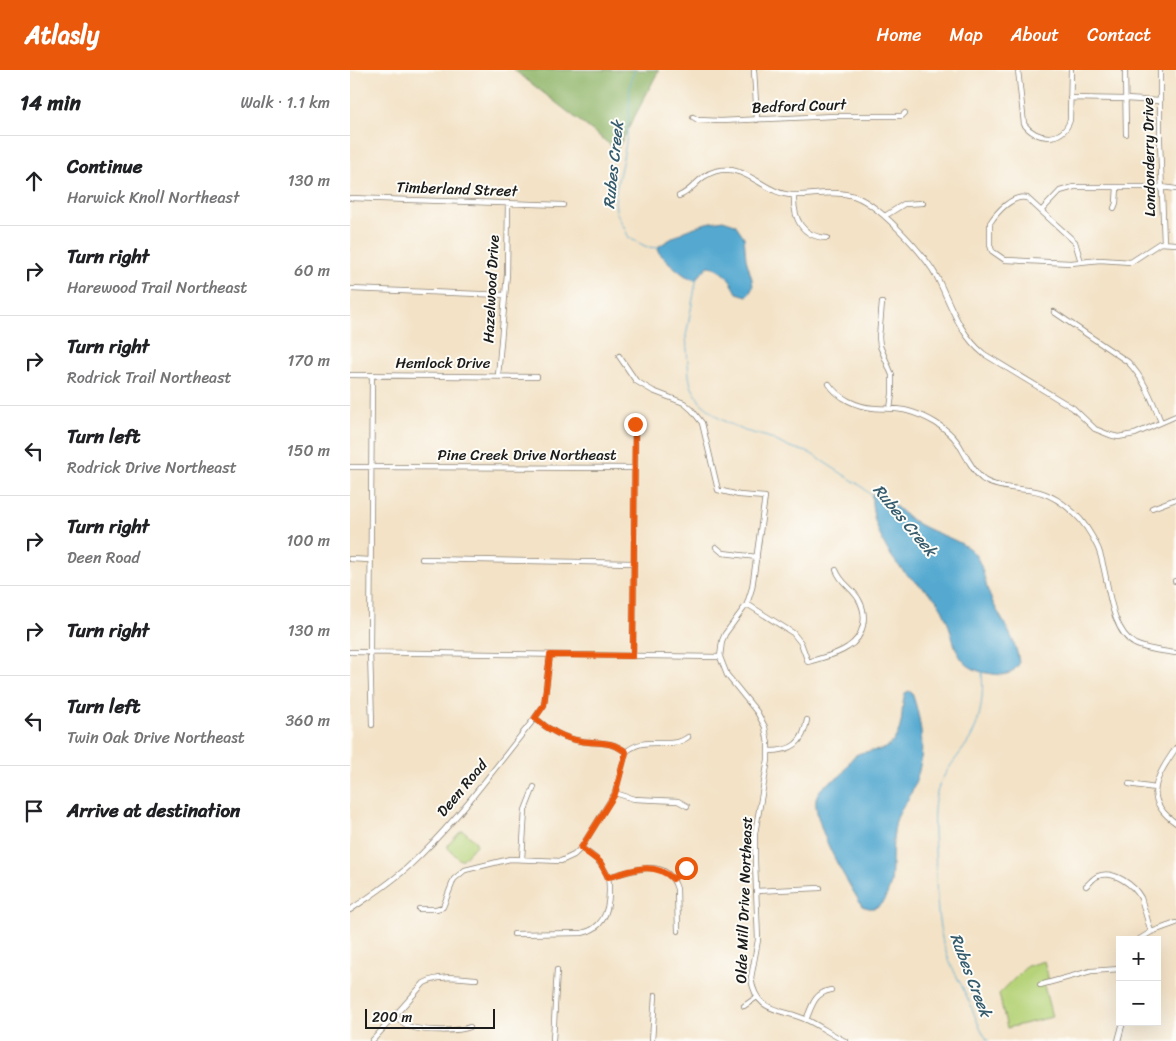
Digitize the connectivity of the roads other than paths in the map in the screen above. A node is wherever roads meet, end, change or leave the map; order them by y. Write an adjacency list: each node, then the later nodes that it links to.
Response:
1 (754, 70): 11 (street)
2 (1018, 70): 6 (street)
3 (1071, 70): 6 (street)
4 (1125, 70): 7 (street)
5 (1160, 70): 8 (street, Londonderry Drive)
6 (1070, 98): 7 (street)
7 (1125, 98): 8 (street); 12 (street)
8 (1160, 101): 14 (street, Londonderry Drive)
9 (905, 112): 11 (street, Bedford Court)
10 (693, 117): 11 (street, Bedford Court)
11 (757, 120)
12 (1126, 134)
13 (1117, 187): 14 (street); 22 (street); 23 (street)
14 (1162, 187): 15 (street); 26 (street, Londonderry Drive)
15 (1176, 189)
16 (794, 195): 17 (street); 24 (street); 25 (street)
17 (679, 196)
18 (350, 198): 19 (street, Timberland Street)
19 (508, 203): 21 (street, Timberland Street); 30 (street, Hazelwood Drive)
20 (923, 203): 24 (street)
21 (563, 205)
22 (1114, 208)
23 (1041, 211): 28 (street); 28 (street)
24 (885, 216): 41 (street)
25 (827, 238)
26 (1164, 243): 27 (street); 28 (street)
27 (1176, 244)
28 (1081, 262)
29 (350, 289): 30 (street)
30 (506, 295): 36 (street, Hazelwood Drive)
31 (882, 303): 39 (street)
32 (1054, 312): 41 (street)
33 (619, 356): 49 (street)
34 (350, 375): 35 (street, Hemlock Drive)
35 (372, 375): 36 (street, Hemlock Drive); 44 (street)
36 (498, 376): 37 (street, Hemlock Drive)
37 (536, 377)
38 (829, 384): 39 (street)
39 (890, 409): 58 (street)
40 (1176, 416): 41 (street)
41 (1162, 422)
42 (635, 424): 45 (street)
43 (350, 467): 44 (street, Pine Creek Drive Northeast)
44 (372, 468): 45 (street, Pine Creek Drive Northeast); 52 (street)
45 (635, 468): 53 (street)
46 (1176, 499): 47 (street)
47 (1152, 508)
48 (716, 547): 49 (street)
49 (757, 557): 55 (street)
50 (350, 559): 52 (street)
51 (422, 559): 53 (street)
52 (370, 560): 57 (street)
53 (634, 562): 60 (street)
54 (836, 570): 55 (street)
55 (747, 604): 61 (street)
56 (350, 652): 57 (street)
57 (371, 652): 59 (street); 64 (street)
58 (1176, 653)
59 (550, 655): 60 (street); 62 (street, Deen Road)
60 (633, 656): 61 (street)
61 (720, 657): 67 (street, Olde Mill Drive Northeast)
62 (535, 718): 68 (street); 84 (street, Deen Road)
63 (807, 720): 67 (street)
64 (372, 725)
65 (688, 737): 68 (street)
66 (1176, 748): 71 (street)
67 (769, 751): 82 (street, Olde Mill Drive Northeast)
68 (626, 752): 72 (street)
69 (1129, 784): 71 (street)
70 (534, 787): 76 (street)
71 (1155, 788): 74 (street)
72 (615, 794): 73 (street); 75 (street)
73 (687, 806)
74 (1176, 823)
75 (581, 848): 76 (street); 78 (street)
76 (522, 859): 83 (street)
77 (686, 868): 79 (street)
78 (608, 877): 79 (street); 88 (street)
79 (673, 879): 86 (street)
80 (1086, 886): 87 (street)
81 (820, 888): 82 (street)
82 (756, 891): 96 (street, Olde Mill Drive Northeast)
83 (419, 908)
84 (350, 910)
85 (1176, 923): 87 (street)
86 (678, 931)
87 (1151, 932): 89 (street)
88 (514, 934)
89 (1144, 936)
90 (1116, 969): 93 (street)
91 (557, 970): 103 (street)
92 (476, 979): 98 (street)
93 (1040, 985)
94 (831, 990): 99 (street)
95 (655, 995): 104 (street)
96 (757, 997): 97 (street, Olde Mill Drive Northeast); 99 (street, Olde Mill Drive Northeast)
97 (744, 1006)
98 (394, 1015): 101 (street); 102 (street)
99 (806, 1020): 105 (street, Olde Mill Drive Northeast)
100 (1121, 1026): 106 (street)
101 (470, 1027)
102 (372, 1041)
103 (552, 1041)
104 (652, 1041)
105 (846, 1041)
106 (1118, 1041)

